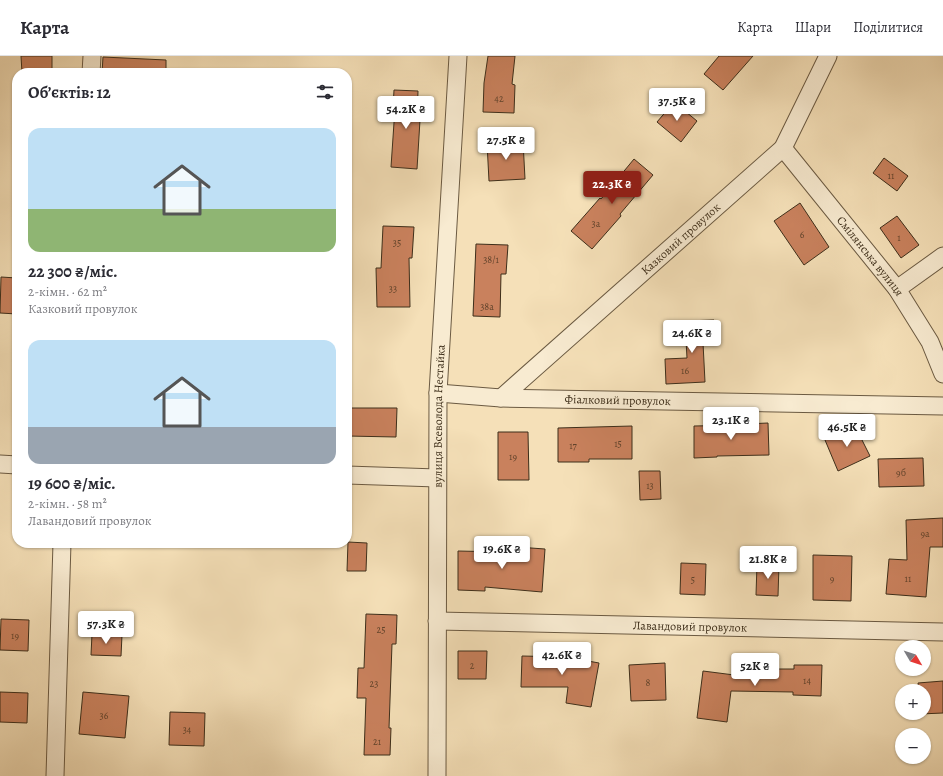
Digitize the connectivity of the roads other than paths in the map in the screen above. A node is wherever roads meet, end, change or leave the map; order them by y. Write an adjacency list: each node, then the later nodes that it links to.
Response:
1 (92, 56): 4 (street)
2 (458, 56): 9 (street, вулиця Всеволода Нестайка)
3 (828, 56): 5 (street, Казковий провулок)
4 (91, 68)
5 (783, 148): 7 (street, Смілянська вулиця); 10 (street, Казковий провулок)
6 (943, 256): 7 (street)
7 (897, 289): 8 (street, Смілянська вулиця)
8 (943, 374)
9 (438, 393): 10 (street, Фіалковий провулок); 15 (street, вулиця Всеволода Нестайка)
10 (501, 398): 11 (street, Фіалковий провулок)
11 (943, 406)
12 (0, 464): 13 (street)
13 (12, 465)
14 (352, 475): 15 (street)
15 (438, 478): 17 (street, вулиця Всеволода Нестайка)
16 (62, 548): 19 (street)
17 (437, 621): 18 (street, Лавандовий провулок); 20 (street, вулиця Всеволода Нестайка)
18 (943, 632)
19 (54, 776)
20 (437, 776)

